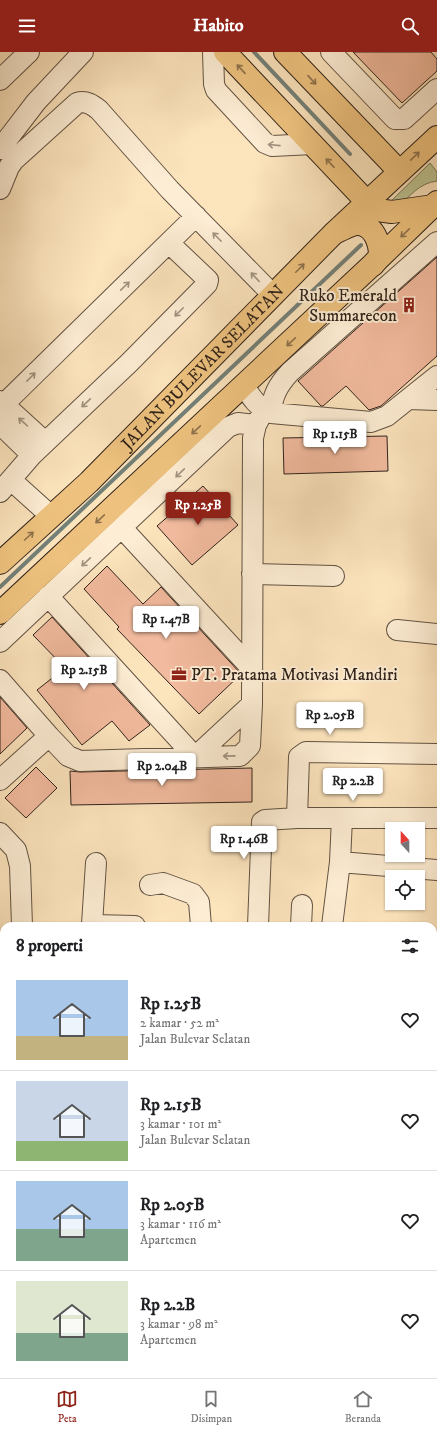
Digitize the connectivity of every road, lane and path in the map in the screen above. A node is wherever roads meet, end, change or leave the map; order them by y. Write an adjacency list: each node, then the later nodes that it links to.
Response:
1 (29, 52): 7 (street)
2 (82, 52): 10 (street)
3 (213, 52): 11 (street, one-way to 3)
4 (225, 52): 11 (main road, one-way to 4)
5 (285, 52): 12 (main road, one-way to 12)
6 (331, 52): 8 (street)
7 (0, 80)
8 (437, 89)
9 (437, 136): 13 (main road, JALAN BULEVAR SELATAN, one-way to 9)
10 (1, 143)
11 (313, 144): 15 (main road, one-way to 11)
12 (380, 153): 13 (main road); 15 (main road)
13 (399, 172): 15 (main road, JALAN BULEVAR SELATAN)
14 (1, 186): 17 (street)
15 (360, 194): 16 (main road); 18 (main road, JALAN BULEVAR SELATAN)
16 (435, 204): 21 (main road, one-way to 21)
17 (196, 216): 20 (street); 22 (street, one-way to 17)
18 (335, 232): 21 (main road); 22 (main road, JALAN BULEVAR SELATAN, one-way to 18)
19 (437, 242): 28 (street)
20 (169, 243): 27 (street, one-way to 20); 30 (street, one-way to 30)
21 (371, 266): 24 (main road, one-way to 24)
22 (273, 296): 32 (main road, JALAN BULEVAR SELATAN)
23 (437, 376): 25 (street)
24 (244, 386): 28 (street); 38 (main road, one-way to 38)
25 (409, 399): 26 (street); 28 (street)
26 (437, 400)
27 (1, 404): 30 (street, one-way to 27)
28 (263, 416): 33 (street, one-way to 33); 35 (street)
29 (0, 424): 30 (street)
30 (39, 448): 31 (street)
31 (5, 486): 32 (street)
32 (51, 516): 34 (main road, JALAN BULEVAR SELATAN, one-way to 32)
33 (122, 528): 37 (street, one-way to 37); 42 (street)
34 (0, 563)
35 (252, 574): 36 (street); 42 (street)
36 (334, 576)
37 (48, 596): 41 (street); 47 (street)
38 (0, 613)
39 (398, 630): 40 (street)
40 (437, 630)
41 (0, 642)
42 (252, 669): 44 (street)
43 (0, 680): 45 (street)
44 (252, 704): 47 (street); 47 (street, one-way to 47)
45 (49, 736): 47 (street); 48 (street)
46 (437, 754): 49 (street)
47 (195, 757)
48 (0, 780)
49 (297, 818): 50 (street); 61 (street)
50 (342, 818): 51 (street); 53 (street)
51 (437, 818)
52 (0, 833): 58 (street)
53 (340, 862): 55 (street); 63 (street)
54 (96, 863): 59 (street)
55 (437, 870)
56 (150, 885): 60 (street)
57 (302, 905): 62 (street)
58 (22, 922)
59 (92, 922)
60 (201, 922)
61 (258, 922)
62 (301, 922)
63 (332, 922)

